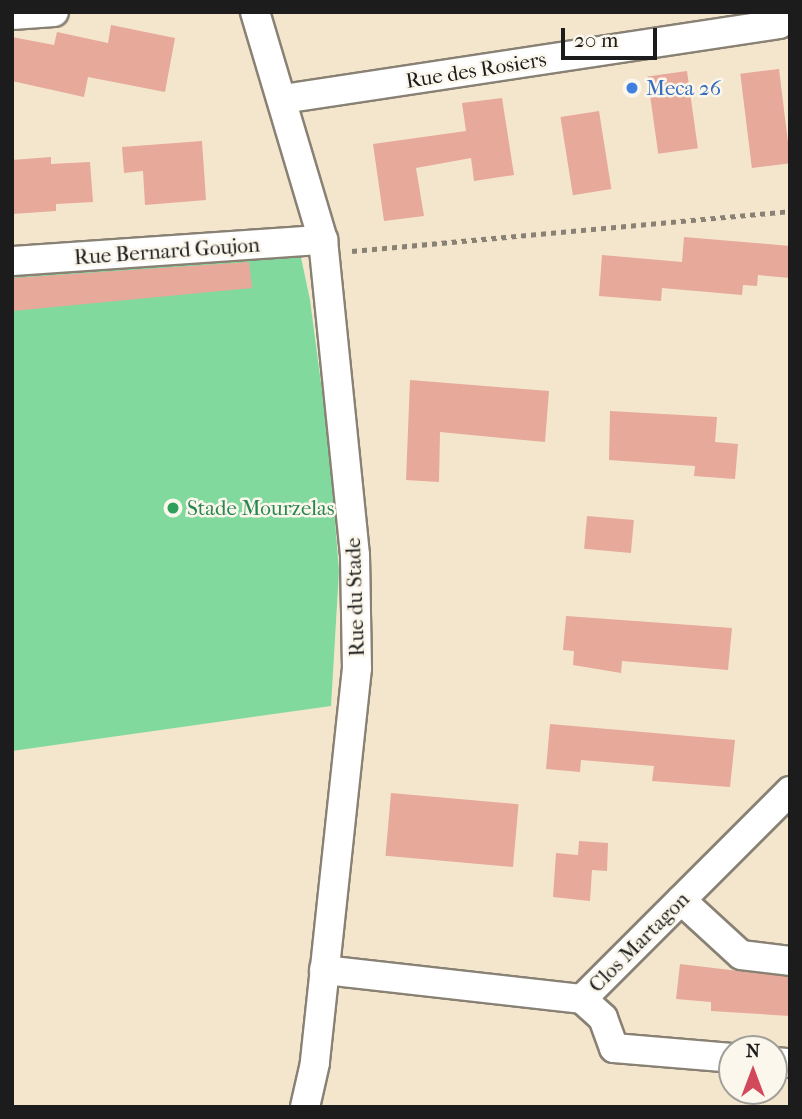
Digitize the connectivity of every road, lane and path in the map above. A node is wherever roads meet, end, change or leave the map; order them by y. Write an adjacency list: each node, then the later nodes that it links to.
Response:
1 (54, 12): 4 (street)
2 (255, 12): 5 (street, Rue du Stade)
3 (787, 12): 5 (street, Rue des Rosiers)
4 (12, 15)
5 (283, 99): 7 (street, Rue du Stade)
6 (790, 211): 7 (path)
7 (323, 247): 8 (street, Rue Bernard Goujon); 12 (street, Rue du Stade)
8 (12, 261)
9 (790, 791): 10 (street, Clos Martagon)
10 (681, 900): 11 (street); 13 (street, Clos Martagon)
11 (790, 961)
12 (324, 970): 13 (street, Clos Martagon); 15 (street, Rue du Stade)
13 (582, 999): 14 (street)
14 (718, 1057)
15 (305, 1107)

